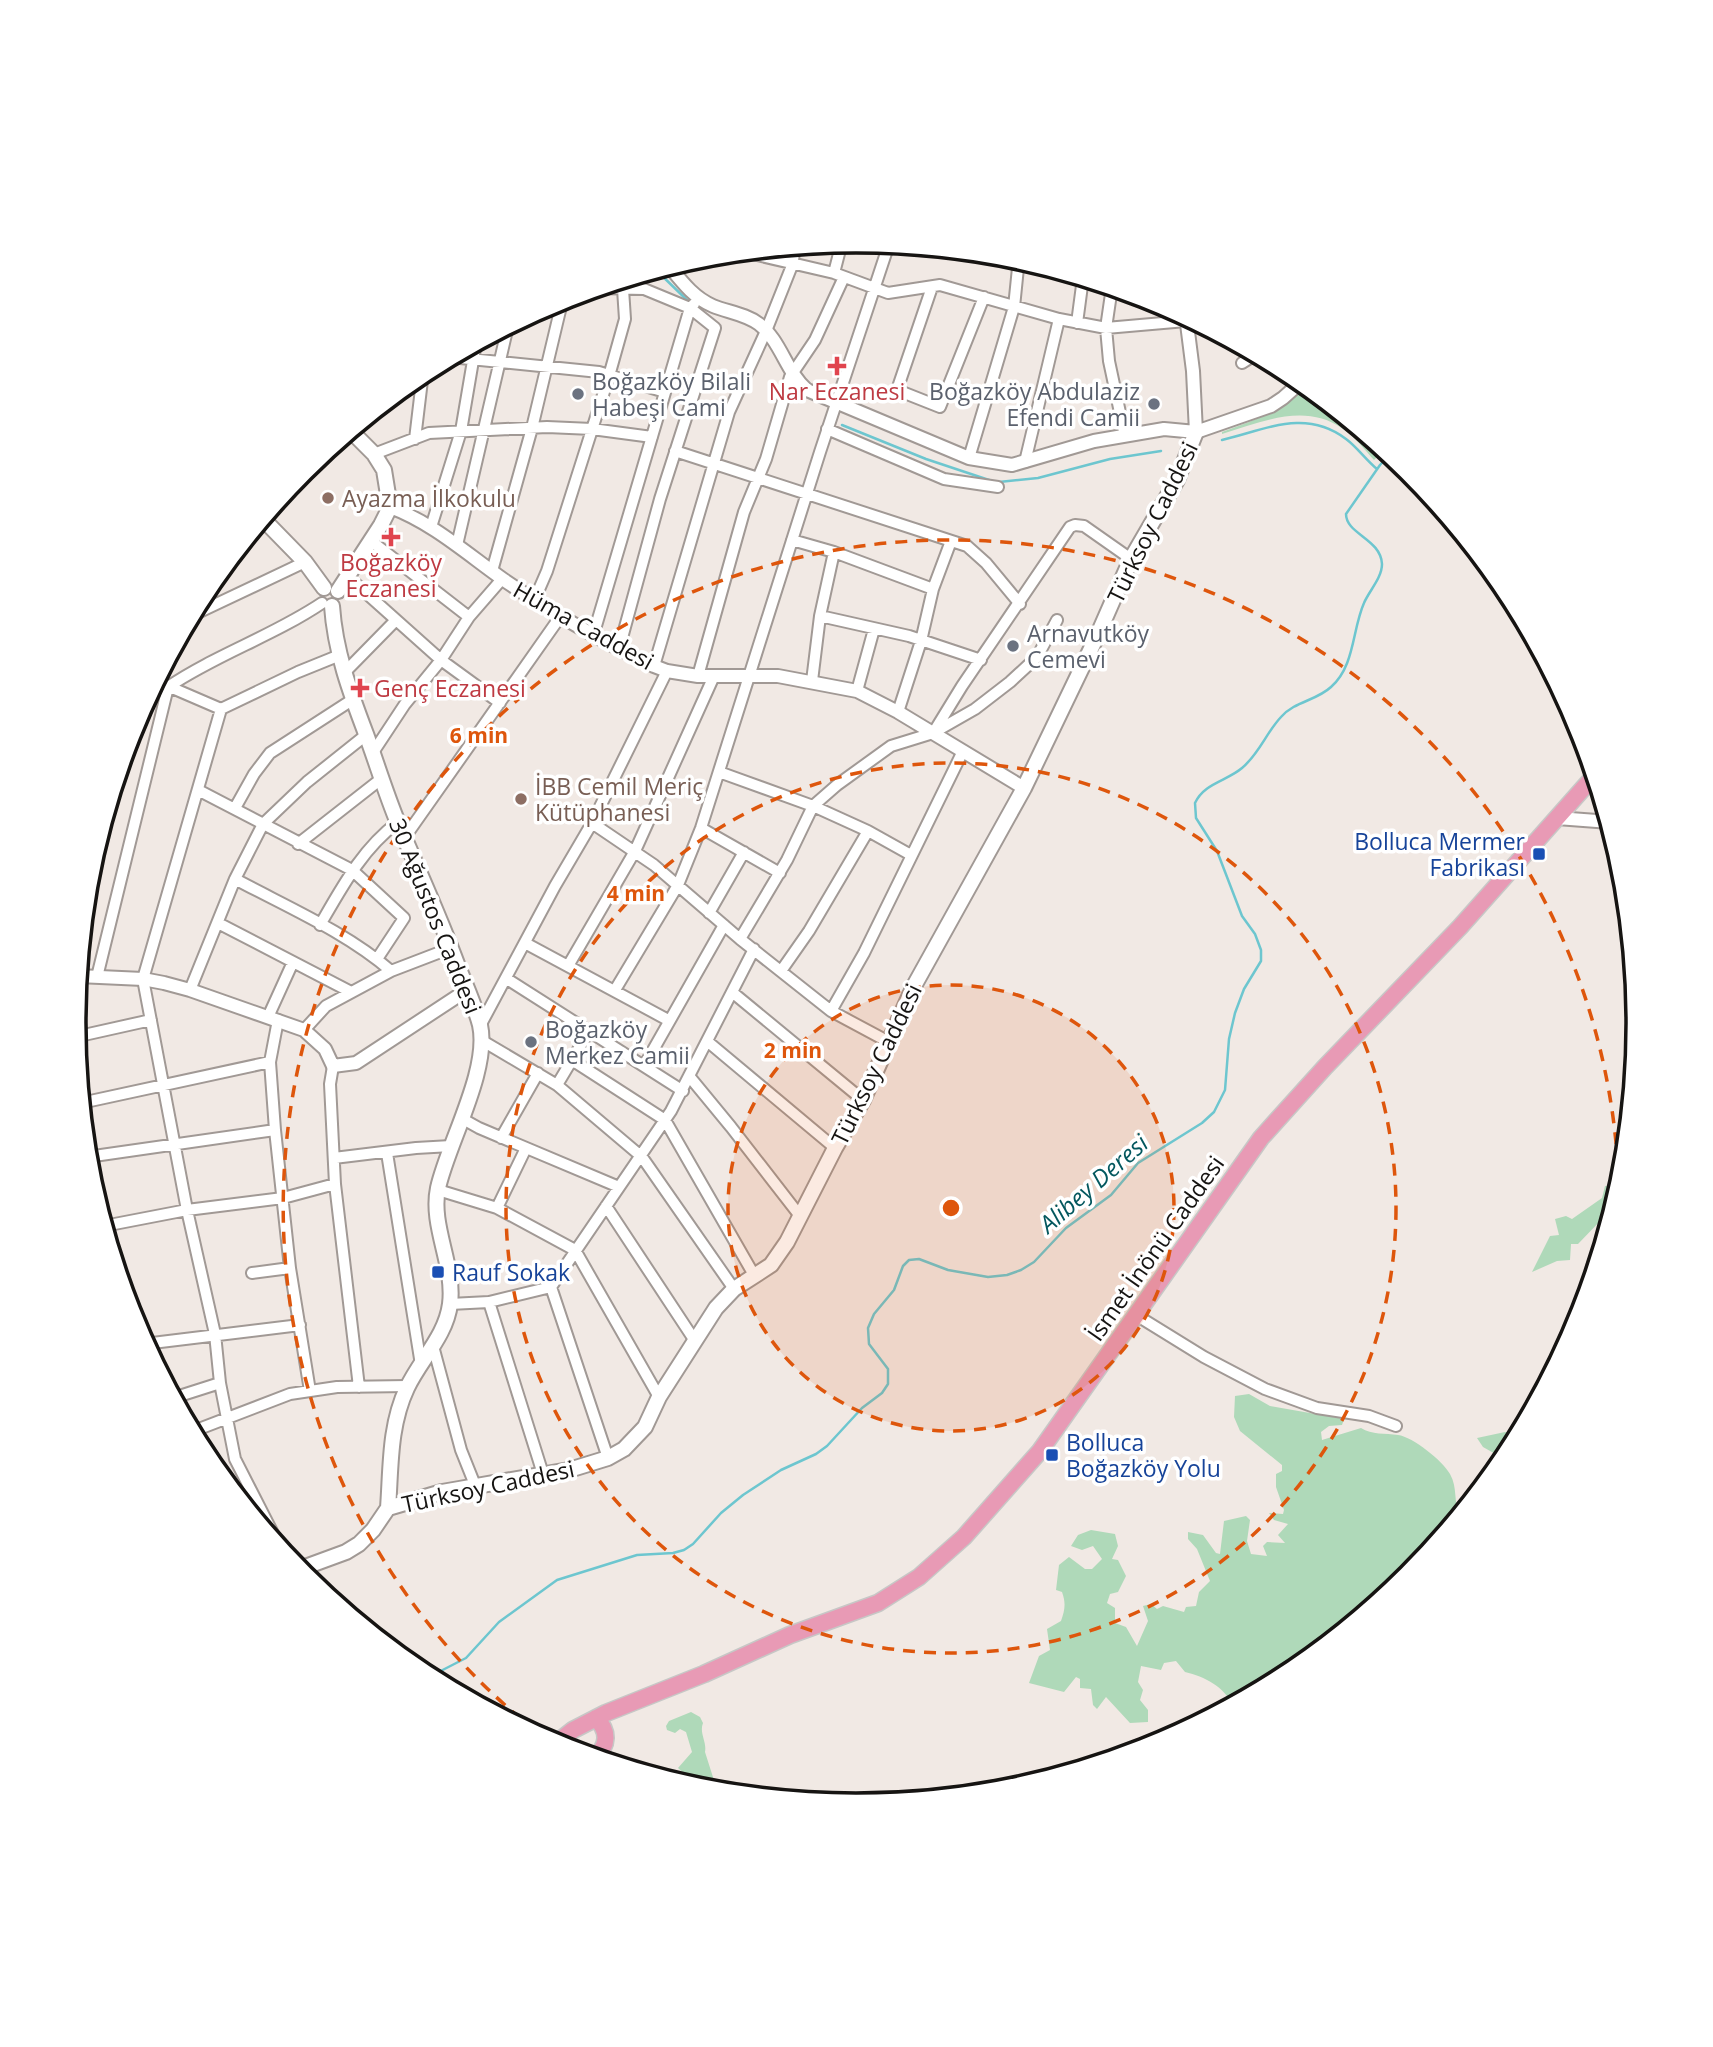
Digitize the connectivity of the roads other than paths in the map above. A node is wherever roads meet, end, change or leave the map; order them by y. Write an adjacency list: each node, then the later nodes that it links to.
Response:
1 (841, 253): 8 (street)
2 (886, 254): 13 (street)
3 (793, 255): 5 (street)
4 (769, 258): 5 (street)
5 (793, 263): 8 (street); 25 (street)
6 (1018, 270): 17 (street)
7 (677, 274): 16 (street)
8 (839, 275): 13 (street); 34 (street)
9 (632, 287): 18 (street)
10 (932, 287): 13 (street); 15 (street); 15 (street)
11 (1082, 287): 22 (street)
12 (622, 290): 35 (street)
13 (874, 290): 39 (street)
14 (1111, 296): 23 (street)
15 (984, 297): 17 (street)
16 (700, 298): 18 (street); 25 (street)
17 (1014, 307): 20 (street); 52 (street)
18 (690, 309): 38 (street); 50 (street)
19 (559, 313): 33 (street)
20 (1059, 319): 22 (street); 53 (street)
21 (1172, 321): 23 (street)
22 (1077, 323): 23 (street)
23 (1106, 328): 46 (street)
24 (1187, 328): 45 (street, Türksoy Caddesi)
25 (766, 331): 34 (street); 54 (street)
26 (505, 338): 31 (street)
27 (474, 354): 30 (street)
28 (466, 359): 30 (street)
29 (1248, 359): 32 (street)
30 (473, 360): 31 (street); 44 (street)
31 (499, 362): 33 (street); 43 (street)
32 (1242, 363)
33 (546, 367): 35 (street); 40 (street)
34 (793, 372): 39 (street); 55 (street)
35 (610, 376): 38 (street); 41 (street)
36 (421, 388): 49 (street)
37 (1293, 389): 45 (street)
38 (665, 392): 48 (street)
39 (836, 403): 42 (street); 52 (street)
40 (532, 428): 41 (street); 43 (street); 68 (street)
41 (592, 429): 48 (street); 72 (street)
42 (827, 429): 56 (street); 57 (street)
43 (484, 430): 44 (street); 64 (street)
44 (461, 431): 49 (street); 60 (street)
45 (1196, 432): 46 (street); 66 (main road, Türksoy Caddesi)
46 (1125, 436): 53 (street)
47 (357, 437): 51 (main road)
48 (652, 437): 81 (street)
49 (415, 439): 51 (street)
50 (675, 451): 54 (street); 83 (street)
51 (374, 454): 58 (main road)
52 (969, 458): 53 (street)
53 (1025, 462)
54 (714, 464): 55 (street); 87 (street)
55 (758, 478): 57 (street); 91 (street)
56 (998, 487)
57 (807, 493): 61 (street); 63 (street)
58 (390, 507): 60 (street, Hüma Caddesi); 62 (main road)
59 (267, 527): 67 (main road, 30 Ağustos Caddesi)
60 (432, 527): 64 (street, Hüma Caddesi)
61 (792, 540): 65 (street); 90 (street)
62 (371, 541): 69 (main road); 76 (street)
63 (951, 541): 70 (street); 73 (street)
64 (457, 545): 68 (street, Hüma Caddesi)
65 (834, 552): 70 (street); 75 (street)
66 (1131, 559): 73 (street); 108 (main road, Türksoy Caddesi)
67 (305, 562): 71 (main road, 30 Ağustos Caddesi); 74 (street)
68 (497, 575): 72 (street, Hüma Caddesi); 76 (street)
69 (347, 576): 71 (main road); 78 (street)
70 (933, 590): 82 (street)
71 (329, 597): 84 (main road, 30 Ağustos Caddesi); 95 (street)
72 (534, 601): 77 (street, Hüma Caddesi)
73 (1020, 604): 86 (street)
74 (208, 608)
75 (820, 616): 80 (street); 93 (street)
76 (470, 617): 85 (street)
77 (560, 617): 81 (street, Hüma Caddesi); 98 (street)
78 (396, 620): 85 (street); 89 (street)
79 (1058, 620): 101 (street)
80 (874, 629): 82 (street); 96 (street)
81 (593, 636): 83 (street, Hüma Caddesi)
82 (921, 641): 86 (street); 100 (street)
83 (619, 649): 87 (street, Hüma Caddesi)
84 (340, 655): 89 (main road, 30 Ağustos Caddesi); 99 (street)
85 (441, 660): 98 (street); 104 (street)
86 (981, 660): 101 (street)
87 (654, 666): 88 (street, Hüma Caddesi)
88 (667, 671): 91 (street, Hüma Caddesi); 115 (street)
89 (345, 672): 97 (main road, 30 Ağustos Caddesi)
90 (750, 674): 92 (street, Hüma Caddesi); 93 (street, Hüma Caddesi); 105 (street)
91 (698, 676): 92 (street, Hüma Caddesi)
92 (714, 677): 121 (street)
93 (812, 681): 96 (street, Hüma Caddesi)
94 (164, 685): 95 (street)
95 (168, 687): 99 (street); 142 (street)
96 (857, 691): 100 (street, Hüma Caddesi)
97 (352, 700): 102 (main road, 30 Ağustos Caddesi); 111 (street)
98 (500, 703): 119 (street)
99 (221, 709): 109 (street)
100 (898, 712): 101 (street, Hüma Caddesi)
101 (933, 733): 103 (street, Hüma Caddesi); 110 (street)
102 (366, 735): 104 (main road, 30 Ağustos Caddesi); 116 (street)
103 (963, 751): 108 (street, Hüma Caddesi); 123 (street)
104 (372, 754): 106 (main road, 30 Ağustos Caddesi)
105 (719, 772): 110 (street); 117 (street)
106 (381, 779): 114 (main road, 30 Ağustos Caddesi); 120 (street)
107 (1588, 783): 112 (main road, İsmet İnönü Caddesi)
108 (1024, 788): 159 (main road, Türksoy Caddesi)
109 (198, 790): 111 (street); 143 (street)
110 (813, 806): 118 (street); 125 (street)
111 (235, 808): 116 (street)
112 (1557, 818): 113 (street); 200 (main road, İsmet İnönü Caddesi)
113 (1600, 821)
114 (398, 822): 119 (main road, 30 Ağustos Caddesi); 124 (street)
115 (592, 823): 121 (street); 133 (street)
116 (263, 824): 120 (street); 126 (street)
117 (701, 828): 122 (street); 127 (street)
118 (868, 831): 123 (street); 140 (street)
119 (405, 837): 134 (main road, 30 Ağustos Caddesi)
120 (298, 844): 124 (street)
121 (635, 851): 127 (street); 138 (street)
122 (744, 852): 125 (street); 128 (street)
123 (911, 855): 150 (street)
124 (352, 870): 130 (street); 136 (street)
125 (780, 873): 132 (street)
126 (235, 879): 129 (street); 130 (street)
127 (678, 886): 128 (street); 147 (street)
128 (709, 913): 131 (street)
129 (218, 923): 137 (street); 145 (street)
130 (320, 925): 136 (street)
131 (724, 925): 132 (street); 153 (street)
132 (740, 939): 135 (street)
133 (525, 943): 138 (street); 144 (street)
134 (451, 948): 139 (street); 146 (main road, 30 Ağustos Caddesi)
135 (754, 949): 140 (street); 149 (street)
136 (377, 959): 139 (street)
137 (293, 962): 148 (street); 151 (street)
138 (568, 966): 147 (street)
139 (391, 971): 148 (street)
140 (781, 971): 150 (street)
141 (87, 976): 142 (street)
142 (97, 977): 143 (street)
143 (143, 979): 145 (street); 152 (street)
144 (506, 979): 155 (street); 156 (street)
145 (190, 990): 151 (street)
146 (467, 990): 155 (main road, 30 Ağustos Caddesi); 162 (street)
147 (615, 990): 153 (street)
148 (351, 992): 154 (street)
149 (732, 992): 158 (street); 169 (street)
150 (831, 1010): 159 (street)
151 (273, 1019): 154 (street); 161 (street)
152 (150, 1020): 157 (street); 166 (street)
153 (668, 1020): 163 (street)
154 (304, 1030): 162 (street)
155 (480, 1033): 164 (street); 171 (main road, 30 Ağustos Caddesi)
156 (588, 1033): 160 (street); 163 (street)
157 (86, 1034)
158 (707, 1041): 165 (street); 178 (street)
159 (887, 1041): 169 (main road, Türksoy Caddesi)
160 (572, 1060): 167 (street); 172 (street)
161 (270, 1062): 166 (street); 173 (street)
162 (333, 1066): 182 (street)
163 (644, 1066): 168 (street)
164 (538, 1073): 167 (street); 174 (street)
165 (689, 1076): 168 (street); 190 (street)
166 (163, 1084): 170 (street); 175 (street)
167 (557, 1085): 181 (street)
168 (683, 1091): 172 (street)
169 (863, 1100): 178 (main road, Türksoy Caddesi)
170 (90, 1101)
171 (461, 1118): 174 (street); 176 (main road, 30 Ağustos Caddesi)
172 (665, 1120): 181 (street); 195 (street)
173 (275, 1130): 175 (street); 186 (street)
174 (502, 1138): 177 (street)
175 (174, 1144): 180 (street); 189 (street)
176 (451, 1146): 179 (street); 185 (main road, 30 Ağustos Caddesi)
177 (526, 1148): 184 (street); 188 (street)
178 (835, 1148): 190 (main road, Türksoy Caddesi)
179 (387, 1153): 182 (street); 206 (street)
180 (98, 1155)
181 (642, 1157): 184 (street); 197 (street)
182 (334, 1158): 183 (street)
183 (335, 1184): 186 (street); 209 (street)
184 (619, 1187): 187 (street)
185 (438, 1190): 188 (street); 199 (main road, 30 Ağustos Caddesi)
186 (283, 1198): 189 (street); 193 (street)
187 (606, 1206): 192 (street); 203 (street)
188 (497, 1208): 192 (street)
189 (187, 1210): 191 (street); 202 (street)
190 (800, 1216): 195 (main road, Türksoy Caddesi)
191 (112, 1224)
192 (575, 1250): 196 (street); 212 (street)
193 (290, 1268): 194 (street); 201 (street)
194 (252, 1273)
195 (754, 1275): 197 (main road, Türksoy Caddesi)
196 (551, 1287): 198 (street); 216 (street)
197 (734, 1289): 203 (main road, Türksoy Caddesi)
198 (489, 1302): 199 (street); 217 (street)
199 (450, 1304): 205 (main road, 30 Ağustos Caddesi)
200 (1136, 1315): 214 (street); 222 (main road, İsmet İnönü Caddesi)
201 (300, 1325): 202 (street); 210 (street)
202 (215, 1334): 204 (street); 207 (street)
203 (695, 1341): 212 (main road, Türksoy Caddesi)
204 (155, 1342)
205 (433, 1346): 206 (main road, 30 Ağustos Caddesi); 218 (street)
206 (421, 1364): 208 (main road, 30 Ağustos Caddesi)
207 (220, 1383): 211 (street); 213 (street)
208 (408, 1386): 209 (street); 219 (main road, 30 Ağustos Caddesi)
209 (359, 1387): 210 (street)
210 (310, 1391): 213 (street)
211 (182, 1395)
212 (659, 1397): 216 (main road, Türksoy Caddesi)
213 (227, 1418): 215 (street); 220 (street)
214 (1396, 1426)
215 (201, 1428)
216 (608, 1458): 217 (main road, Türksoy Caddesi)
217 (542, 1474): 218 (main road, Türksoy Caddesi)
218 (475, 1485): 219 (main road, Türksoy Caddesi)
219 (388, 1508): 221 (main road, Türksoy Caddesi)
220 (264, 1517)
221 (308, 1566)
222 (600, 1721): 223 (main road); 224 (main road); 225 (main road)
223 (564, 1737)
224 (575, 1741)
225 (600, 1750)

